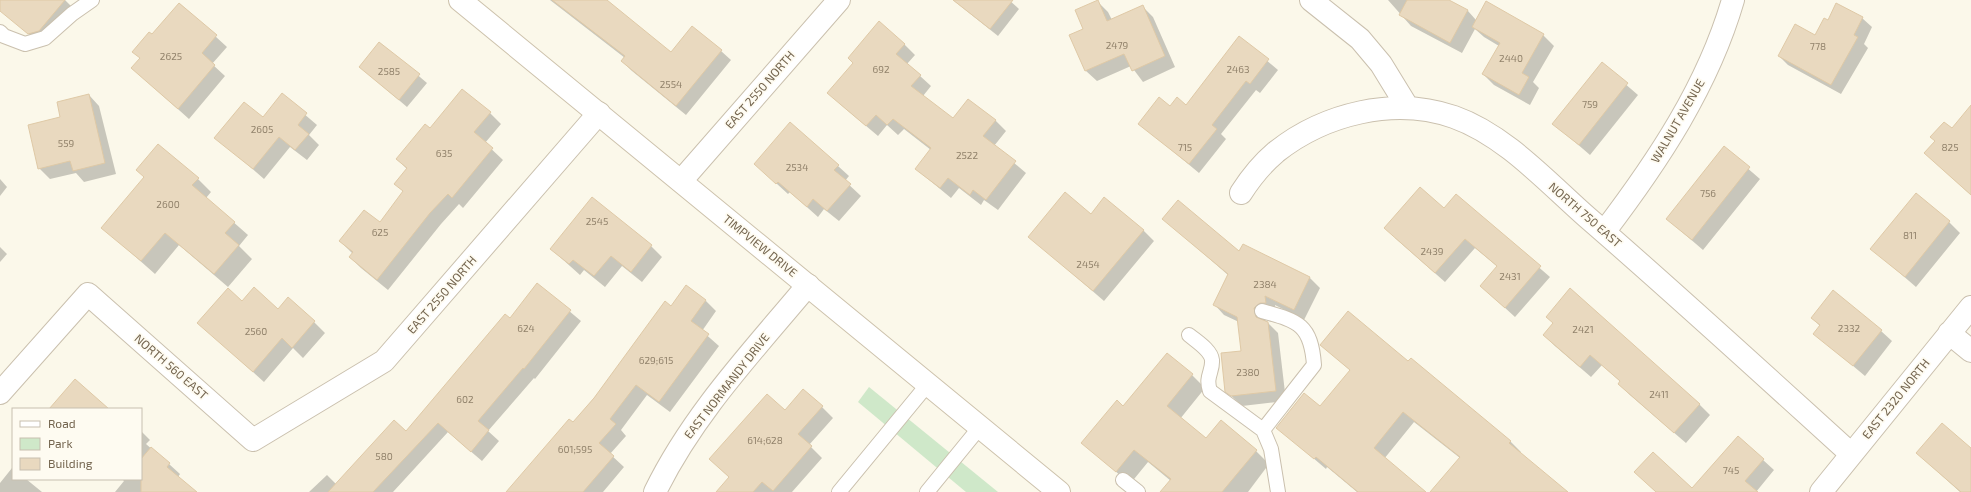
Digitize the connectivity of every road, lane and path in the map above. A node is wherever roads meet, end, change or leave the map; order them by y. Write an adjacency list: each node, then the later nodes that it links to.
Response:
1 (92, 0): 6 (lane)
2 (460, 0): 8 (street, TIMPVIEW DRIVE)
3 (839, 0): 9 (street, EAST 2550 NORTH)
4 (1311, 0): 7 (street)
5 (1732, 0): 11 (street, WALNUT AVENUE)
6 (0, 32)
7 (1408, 108): 10 (street, NORTH 750 EAST); 11 (street, NORTH 750 EAST)
8 (599, 114): 9 (street, TIMPVIEW DRIVE); 22 (street, EAST 2550 NORTH)
9 (681, 181): 12 (street, TIMPVIEW DRIVE)
10 (1241, 193)
11 (1604, 232): 23 (street, NORTH 750 EAST)
12 (808, 285): 18 (street, TIMPVIEW DRIVE); 25 (street, EAST NORMANDY DRIVE)
13 (1971, 307): 15 (street, EAST 2320 NORTH)
14 (1262, 311): 21 (lane)
15 (1949, 333): 17 (street); 23 (street, EAST 2320 NORTH)
16 (1188, 335): 21 (lane)
17 (1971, 351)
18 (928, 384): 20 (street, TIMPVIEW DRIVE); 26 (lane)
19 (0, 394): 22 (street, NORTH 560 EAST)
20 (980, 427): 27 (lane); 28 (street, TIMPVIEW DRIVE)
21 (1263, 430): 30 (lane)
22 (253, 440)
23 (1851, 454): 31 (street, EAST 2320 NORTH)
24 (1123, 480): 29 (lane)
25 (654, 492)
26 (839, 492)
27 (927, 492)
28 (1058, 492)
29 (1138, 492)
30 (1278, 492)
31 (1821, 492)

